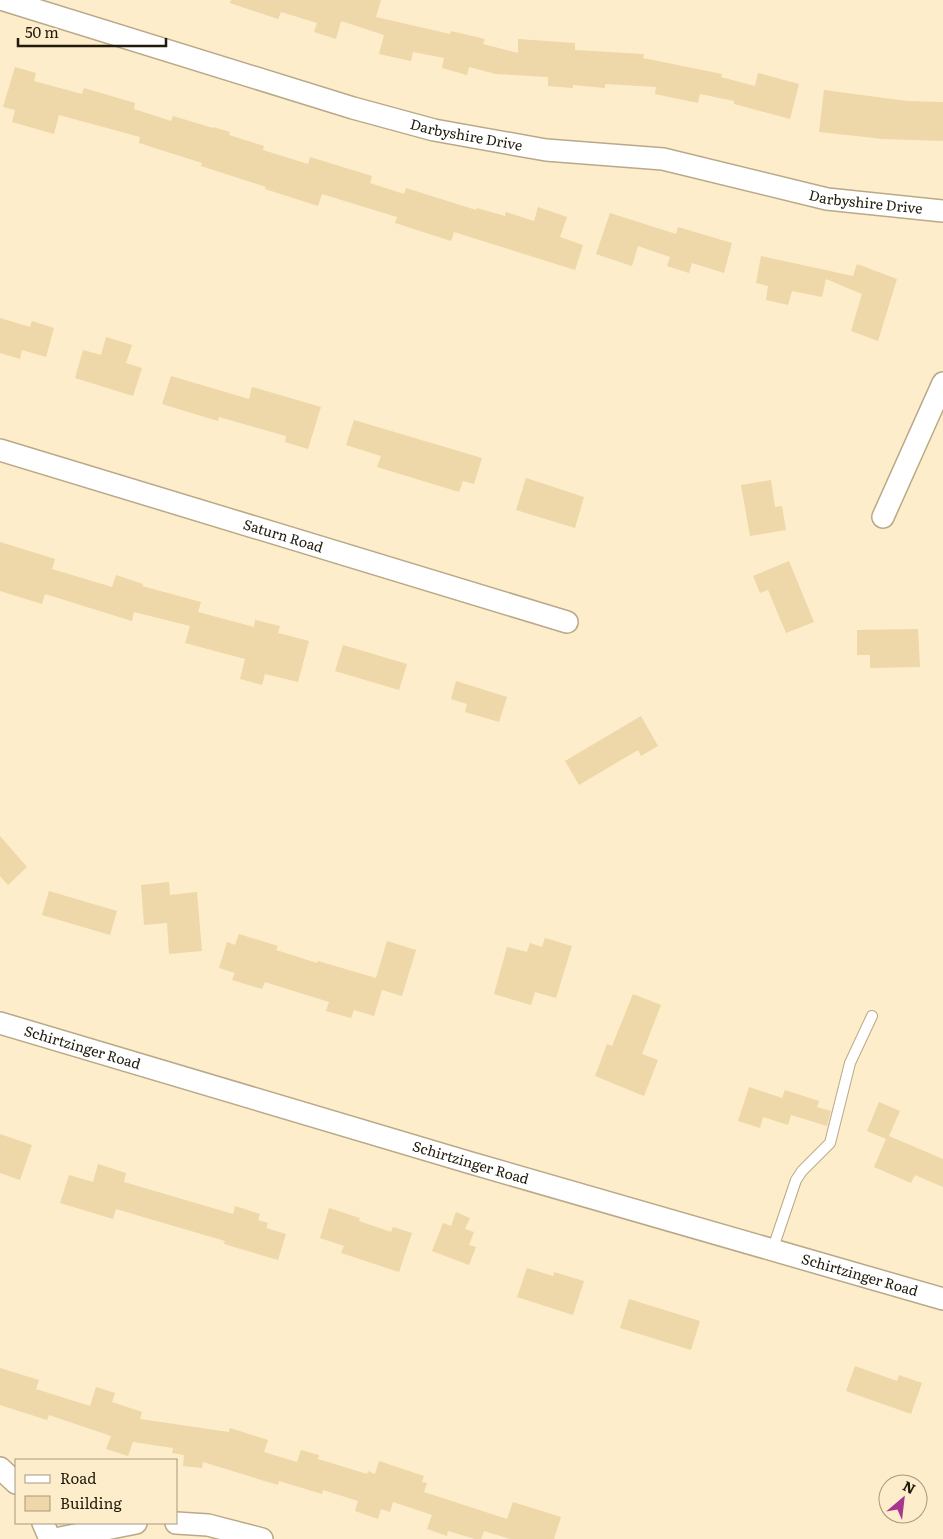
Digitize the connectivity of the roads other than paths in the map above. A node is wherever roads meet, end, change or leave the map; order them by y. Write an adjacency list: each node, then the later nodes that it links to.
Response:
1 (4, 0): 2 (street, Darbyshire Drive)
2 (943, 211)
3 (943, 383): 5 (street)
4 (0, 450): 6 (street, Saturn Road)
5 (883, 516)
6 (567, 622)
7 (872, 1016): 9 (lane)
8 (0, 1024): 9 (street, Schirtzinger Road)
9 (772, 1251): 10 (street, Schirtzinger Road)
10 (943, 1299)
11 (0, 1468): 12 (street)
12 (15, 1481)
13 (178, 1523): 18 (street)
14 (43, 1524): 16 (street)
15 (131, 1524): 17 (street)
16 (50, 1539)
17 (56, 1539)
18 (262, 1539)

